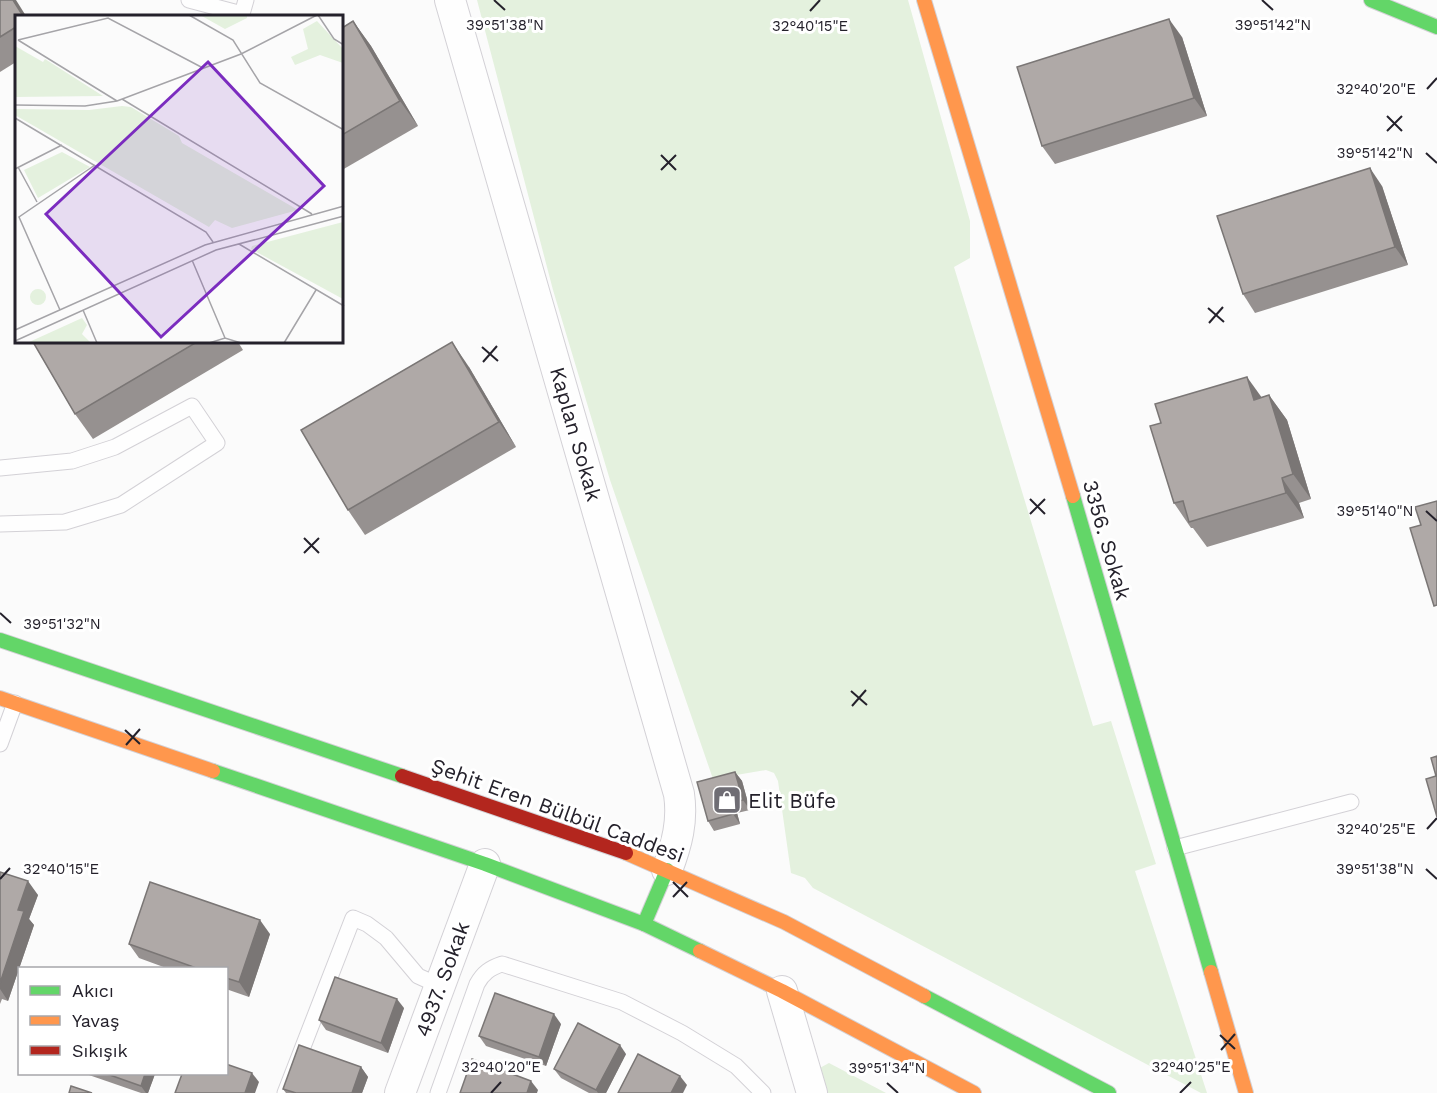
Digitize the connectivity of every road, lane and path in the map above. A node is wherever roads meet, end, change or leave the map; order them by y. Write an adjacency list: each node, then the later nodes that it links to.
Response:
1 (189, 0): 2 (lane)
2 (246, 0)
3 (450, 0): 16 (street, Kaplan Sokak)
4 (924, 0): 14 (main road, 3356. Sokak)
5 (1378, 2): 6 (main road)
6 (1437, 27)
7 (0, 468): 8 (lane)
8 (0, 524)
9 (0, 640): 16 (main road, Şehit Eren Bülbül Caddesi)
10 (0, 698): 11 (main road)
11 (15, 703): 12 (lane); 15 (main road)
12 (0, 744)
13 (1351, 802): 14 (lane)
14 (1175, 848): 27 (main road, 3356. Sokak)
15 (485, 864): 17 (main road); 18 (street, 4937. Sokak)
16 (667, 870): 17 (main road); 26 (main road, Şehit Eren Bülbül Caddesi)
17 (644, 924): 19 (main road)
18 (440, 986): 20 (lane); 21 (street, 4937. Sokak)
19 (782, 991): 24 (street); 25 (main road)
20 (285, 1093)
21 (400, 1093)
22 (438, 1093): 23 (lane)
23 (762, 1093)
24 (812, 1093)
25 (974, 1093)
26 (1109, 1093)
27 (1246, 1093)

